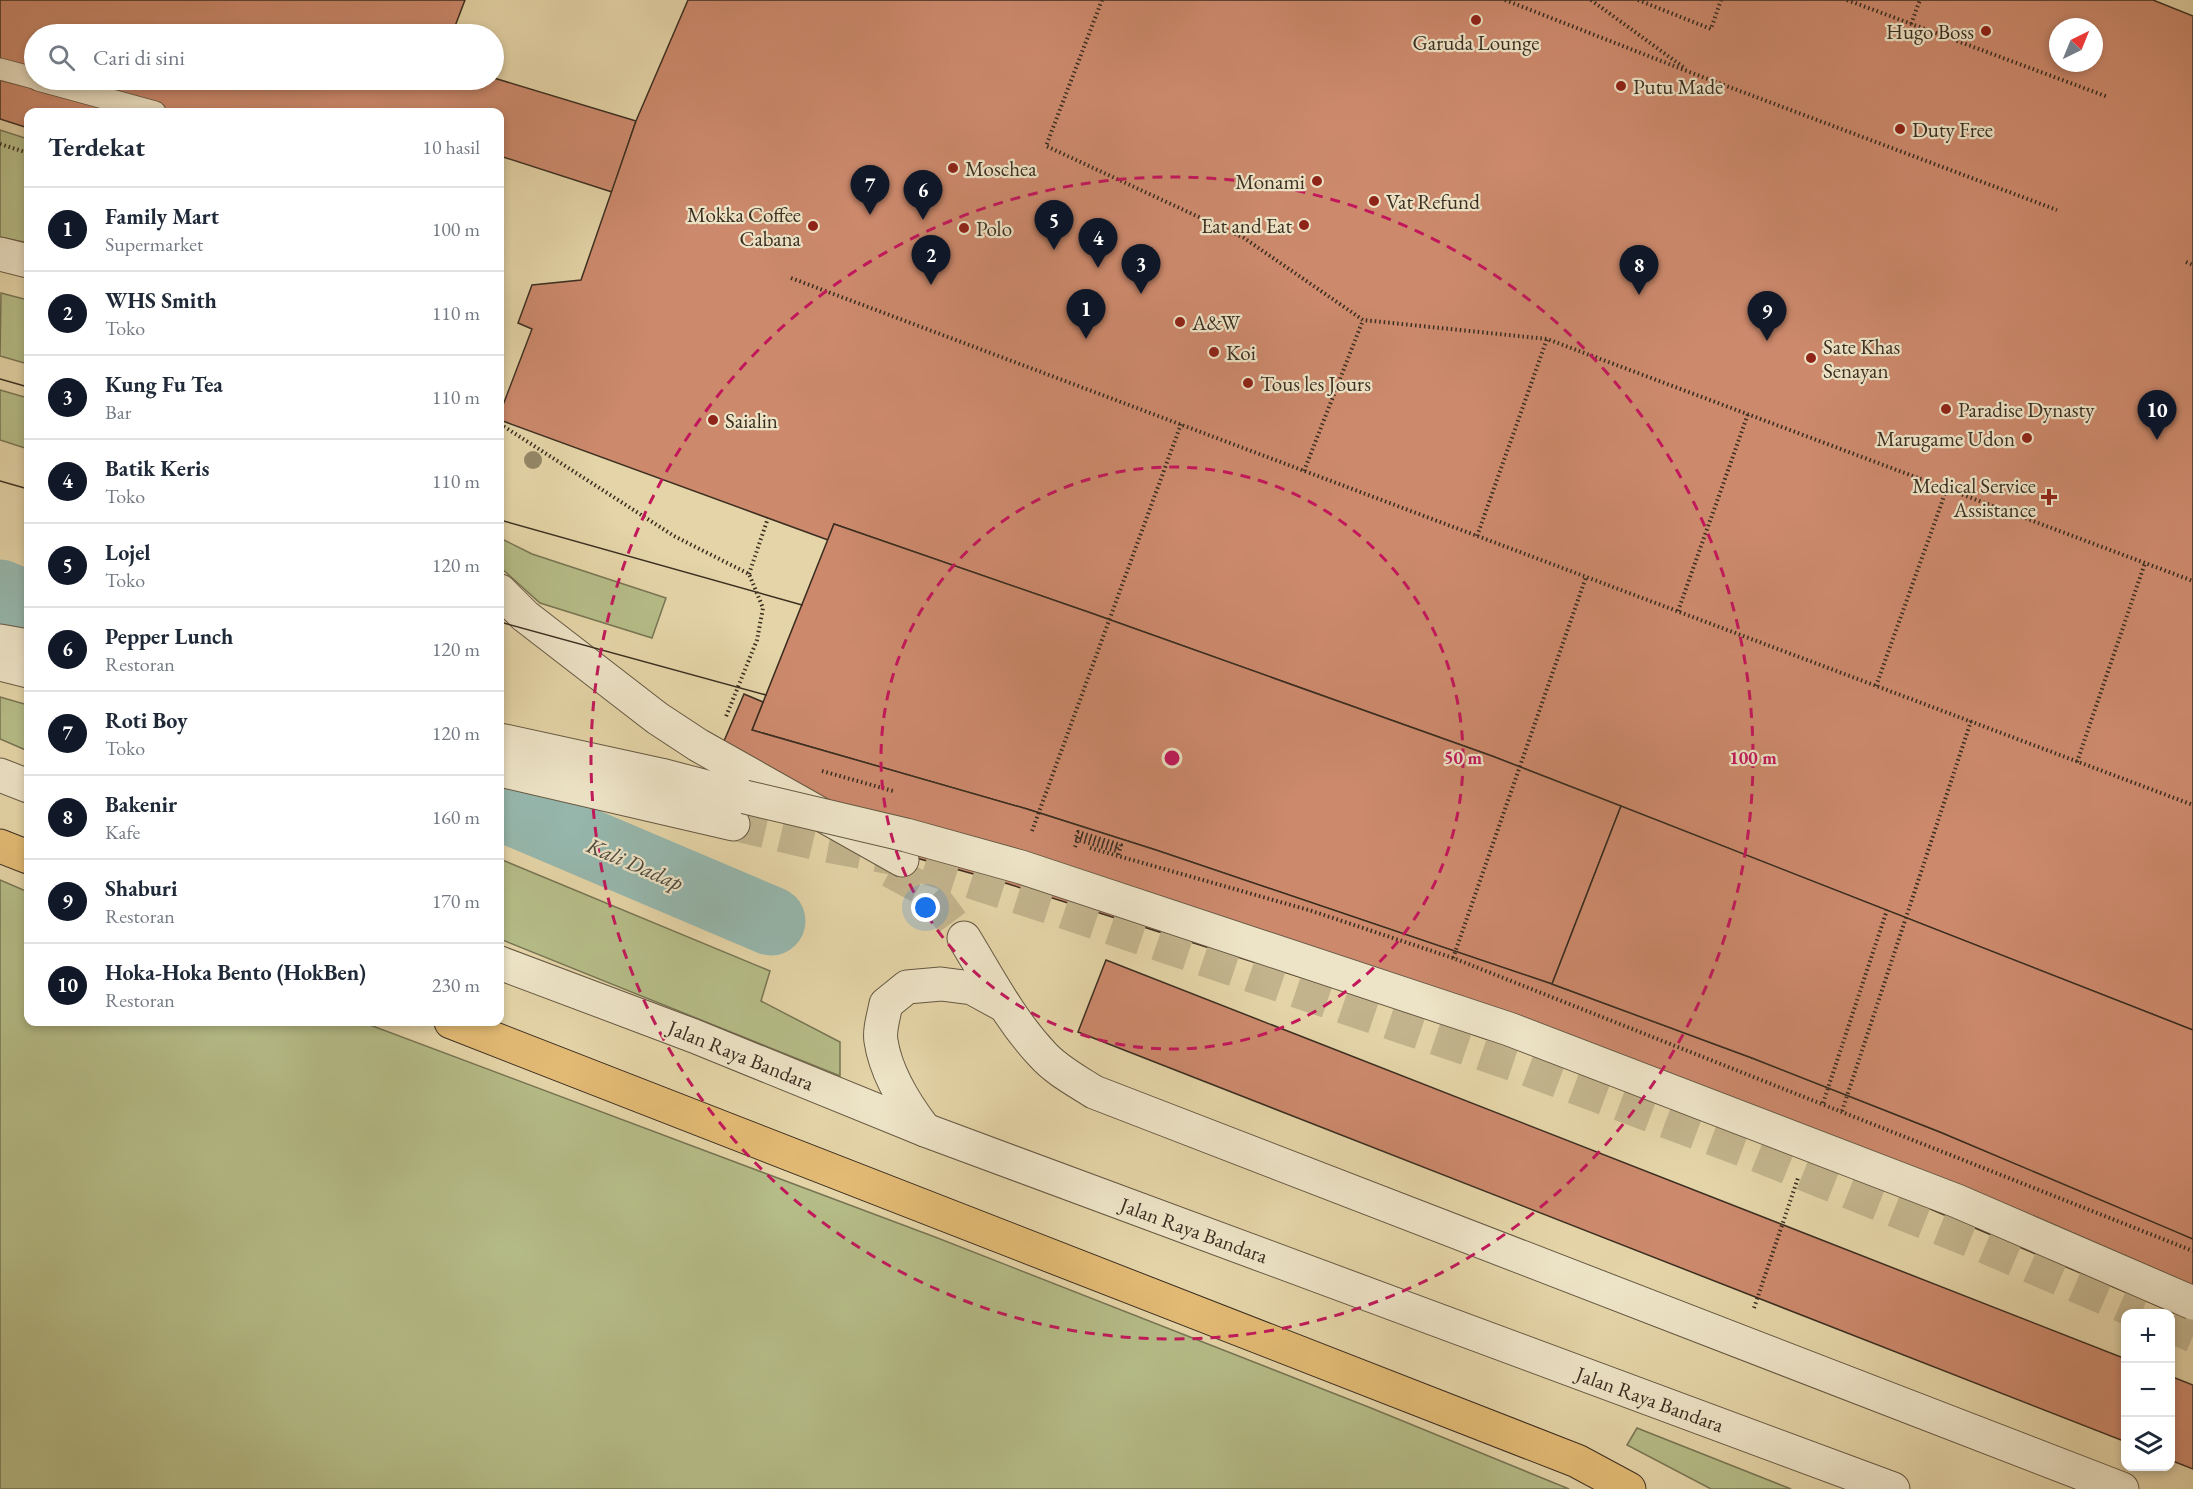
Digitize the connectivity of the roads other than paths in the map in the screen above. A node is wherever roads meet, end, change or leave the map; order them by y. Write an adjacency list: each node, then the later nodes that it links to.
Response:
1 (0, 69): 2 (lane)
2 (24, 76)
3 (76, 90): 4 (lane)
4 (141, 108)
5 (0, 254): 6 (street)
6 (24, 260)
7 (504, 595): 19 (street)
8 (0, 641): 9 (street)
9 (24, 645)
10 (0, 664): 11 (street)
11 (24, 670)
12 (504, 741): 25 (street, bridge)
13 (504, 771): 16 (street)
14 (0, 776): 15 (street)
15 (24, 785)
16 (733, 824)
17 (0, 846): 18 (main road)
18 (24, 855)
19 (902, 860)
20 (964, 938): 22 (street)
21 (504, 965): 24 (street, Jalan Raya Bandara)
22 (1005, 1006): 24 (street); 28 (street)
23 (461, 1026): 26 (main road)
24 (925, 1130): 27 (street, Jalan Raya Bandara)
25 (2193, 1303)
26 (1629, 1489)
27 (1893, 1489)
28 (2122, 1489)

